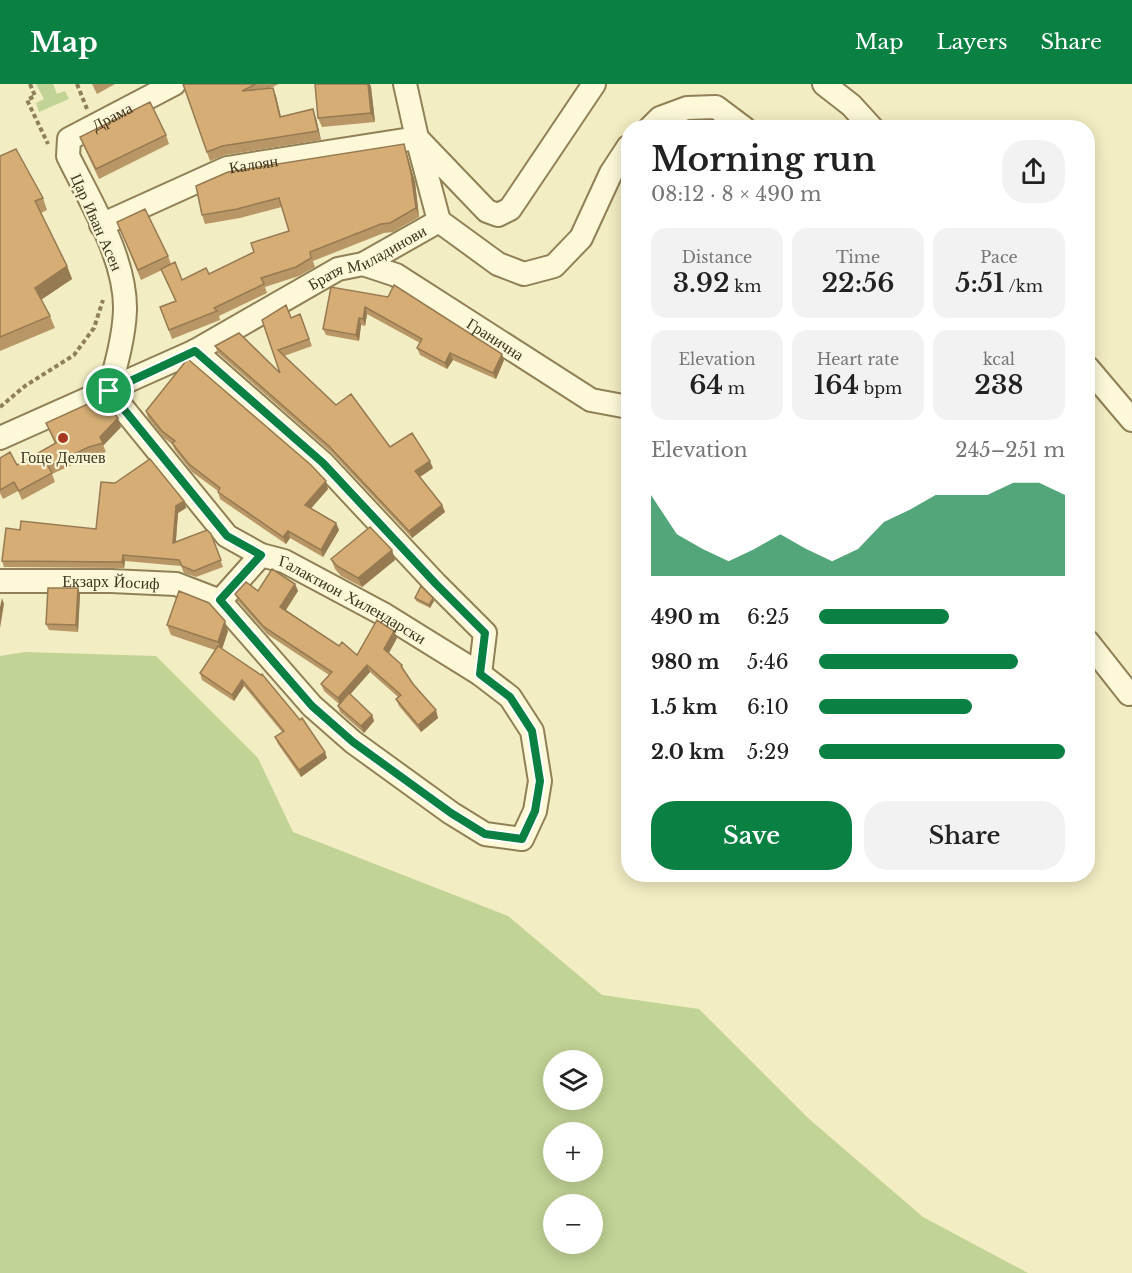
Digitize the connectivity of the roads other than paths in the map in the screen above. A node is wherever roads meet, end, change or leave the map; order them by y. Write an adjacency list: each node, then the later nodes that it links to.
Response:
1 (174, 84): 8 (street, Драма)
2 (405, 84): 9 (street)
3 (594, 84): 9 (street)
4 (824, 84): 7 (street)
5 (658, 120): 6 (street)
6 (734, 120)
7 (865, 120)
8 (81, 131): 12 (street, Цар Иван Асен)
9 (417, 138): 11 (street, Братя Миладинови); 12 (street, Калоян)
10 (621, 158): 11 (street)
11 (439, 221): 13 (street, Братя Миладинови)
12 (101, 225): 16 (street, Цар Иван Асен)
13 (363, 264): 14 (street, Братя Миладинови); 17 (street, Гранична)
14 (195, 351): 16 (street, Братя Миладинови); 24 (street)
15 (1095, 376): 18 (street)
16 (109, 391): 19 (street, Братя Миладинови); 20 (street, Галактион Хилендарски)
17 (621, 406)
18 (1132, 420)
19 (0, 438)
20 (261, 555): 22 (street); 24 (street, Галактион Хилендарски)
21 (0, 581): 22 (street, Екзарх Йосиф)
22 (220, 600): 24 (street, Екзарх Йосиф)
23 (1095, 651): 25 (street)
24 (480, 674)
25 (1129, 694)

